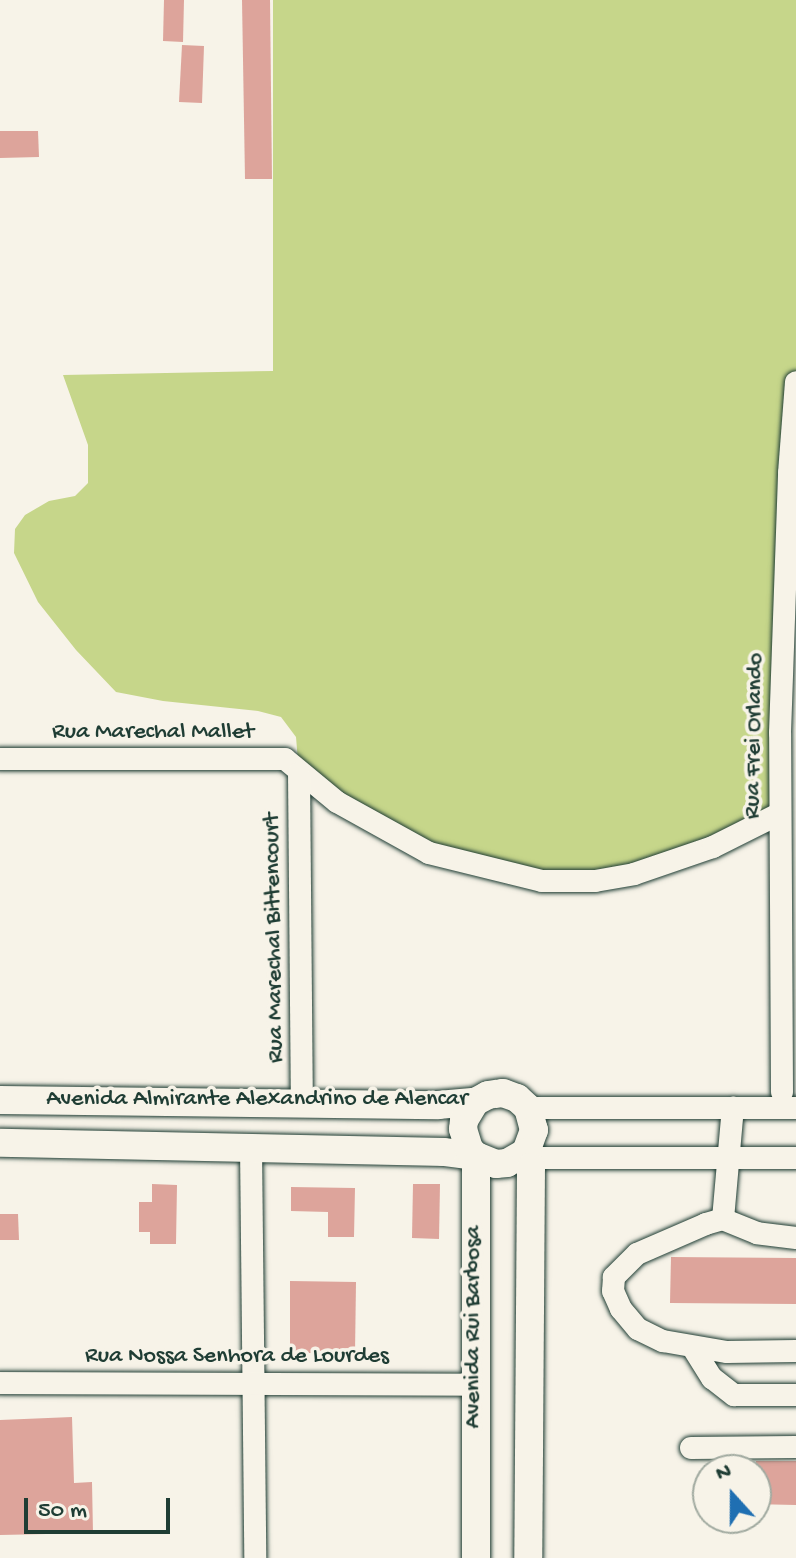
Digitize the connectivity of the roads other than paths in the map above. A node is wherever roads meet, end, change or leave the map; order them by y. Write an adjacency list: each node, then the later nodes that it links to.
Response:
1 (796, 382): 2 (street, Rua Frei Orlando)
2 (788, 734): 5 (street, Rua Frei Orlando)
3 (0, 759): 4 (street, Rua Marechal Mallet)
4 (299, 773): 5 (street, Rua Marechal Mallet); 8 (street, Rua Marechal Bittencourt)
5 (779, 814): 7 (street, Rua Frei Orlando)
6 (0, 1100): 8 (main road, Avenida Almirante Alexandrino de Alencar)
7 (789, 1100): 11 (street, Avenida Almirante Alexandrino de Alencar)
8 (302, 1102): 10 (main road, Avenida Almirante Alexandrino de Alencar)
9 (475, 1102): 10 (main road, Avenida Almirante Alexandrino de Alencar); 12 (main road, Avenida Almirante Alexandrino de Alencar); 17 (main road, Avenida Rui Barbosa)
10 (438, 1105): 15 (main road)
11 (733, 1107): 12 (street, Avenida Almirante Alexandrino de Alencar); 18 (street)
12 (528, 1108): 16 (main road)
13 (0, 1143): 14 (main road, Avenida Almirante Alexandrino de Alencar)
14 (251, 1146): 15 (main road, Avenida Almirante Alexandrino de Alencar); 25 (street)
15 (433, 1151): 17 (main road, Avenida Almirante Alexandrino de Alencar); 20 (main road)
16 (526, 1152): 17 (main road, Avenida Almirante Alexandrino de Alencar); 18 (street, Avenida Almirante Alexandrino de Alencar); 33 (main road)
17 (476, 1156): 20 (main road, Avenida Rui Barbosa)
18 (729, 1157): 19 (street, Avenida Almirante Alexandrino de Alencar); 21 (street)
19 (796, 1158)
20 (474, 1194): 27 (main road, Avenida Rui Barbosa)
21 (723, 1219): 22 (street); 23 (street)
22 (796, 1238)
23 (693, 1348): 24 (street); 28 (street)
24 (796, 1351)
25 (254, 1382): 26 (street, Rua Nossa Senhora de Lourdes); 27 (street, Rua Nossa Senhora de Lourdes); 31 (street)
26 (0, 1383)
27 (474, 1385): 32 (main road, Avenida Rui Barbosa)
28 (796, 1395)
29 (796, 1447): 30 (street)
30 (691, 1448)
31 (255, 1558)
32 (476, 1558)
33 (528, 1558)

